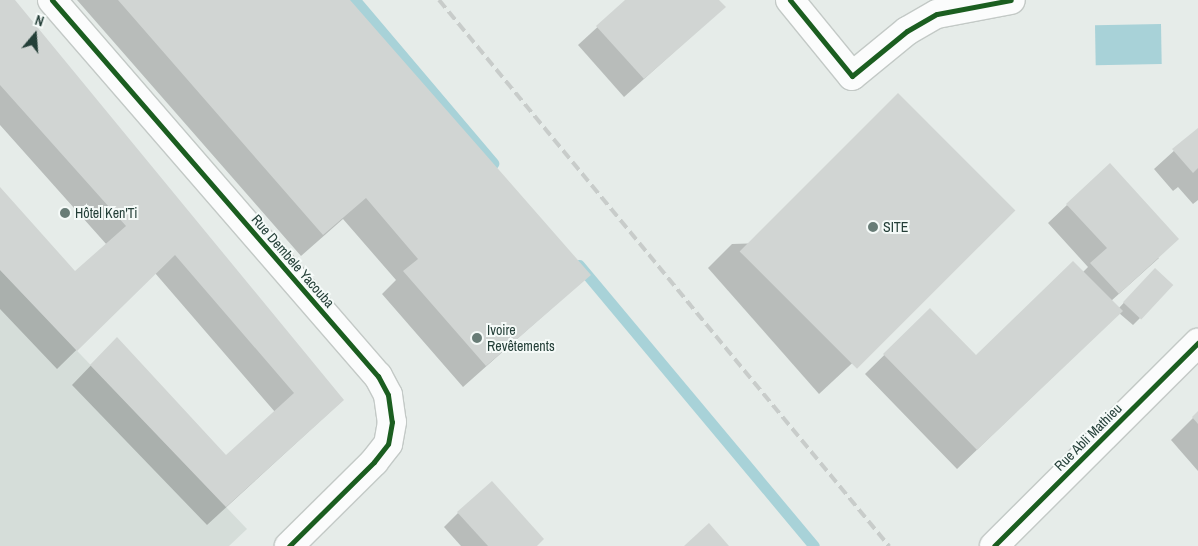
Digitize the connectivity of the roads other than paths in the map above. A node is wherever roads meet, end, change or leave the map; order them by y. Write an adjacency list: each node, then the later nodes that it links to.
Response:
1 (52, 0): 5 (street, Rue Dembele Yacouba)
2 (790, 0): 3 (street)
3 (1012, 0)
4 (1198, 343): 6 (street, Rue Abli Mathieu)
5 (289, 546)
6 (994, 546)

